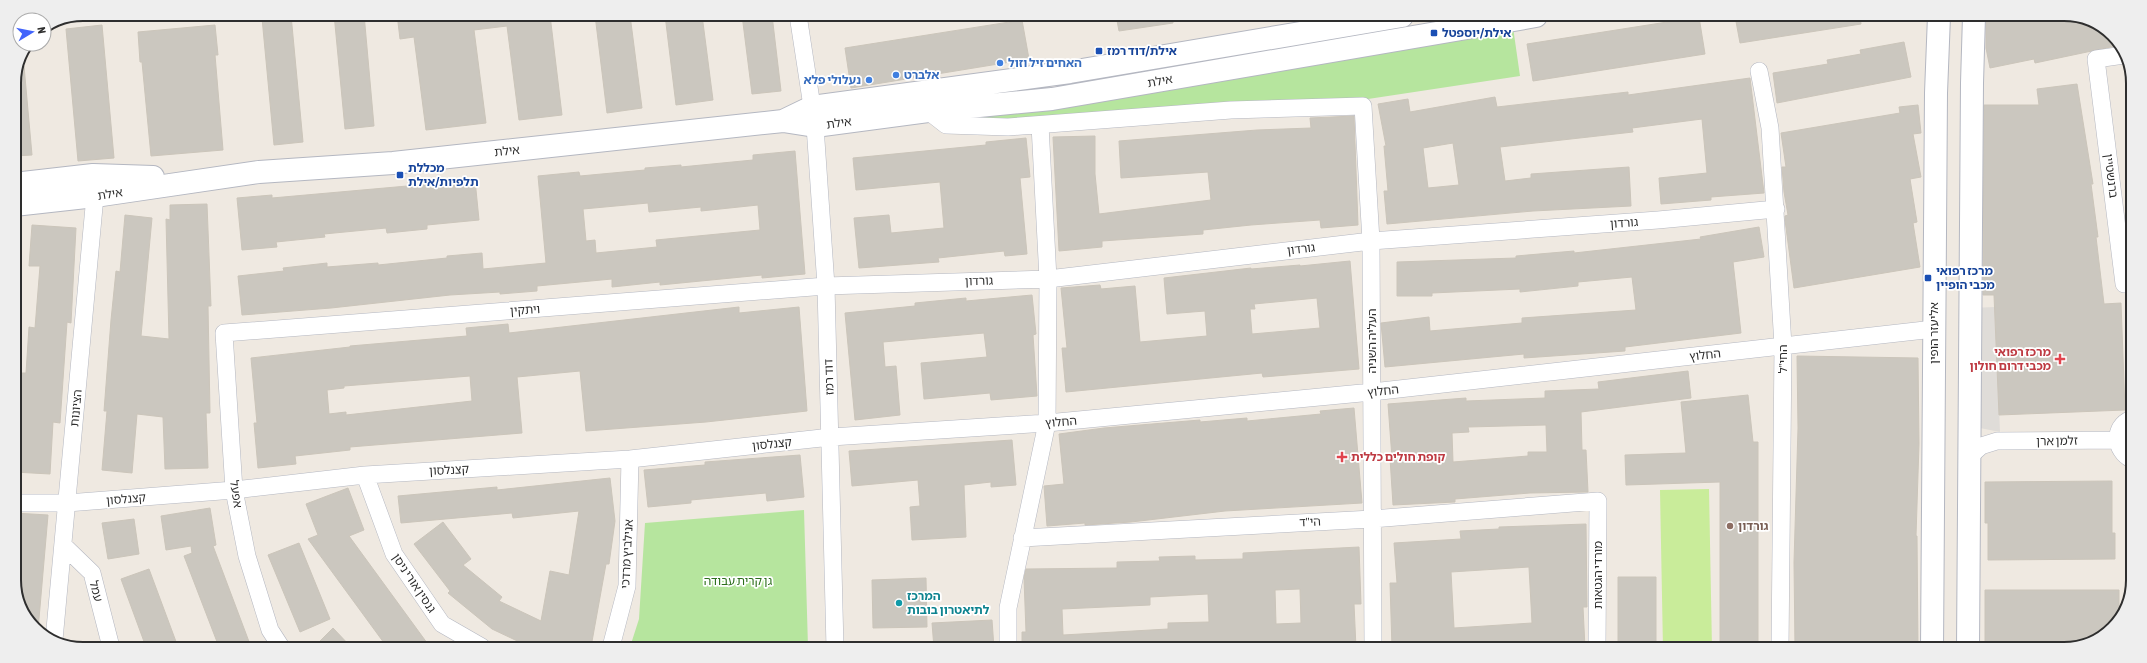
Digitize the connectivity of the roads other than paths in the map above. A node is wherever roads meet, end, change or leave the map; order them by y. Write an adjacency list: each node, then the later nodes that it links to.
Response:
1 (799, 21): 9 (street, דוד רמז)
2 (1372, 21): 9 (street, אילת)
3 (1507, 21): 8 (street, אילת)
4 (1939, 21): 19 (street, אליעזר הופין)
5 (1974, 21): 25 (street)
6 (2120, 56): 17 (street, ברנשטיין)
7 (1759, 71): 14 (street, החי"ל)
8 (928, 111): 9 (street, אילת); 10 (street)
9 (813, 117): 12 (street, אילת); 18 (street, דוד רמז)
10 (1040, 125): 15 (street, העליה השניה); 16 (street)
11 (21, 184): 12 (street, אילת)
12 (94, 186): 13 (street, אילת); 36 (street, הציונות)
13 (21, 203)
14 (1776, 209): 15 (street, גורדון); 21 (street, החי"ל)
15 (1371, 241): 16 (street, גורדון); 22 (street, העליה השניה)
16 (1048, 278): 18 (street, גורדון); 24 (street)
17 (2126, 284)
18 (826, 286): 20 (street, ויתקין); 26 (street, דוד רמז)
19 (1934, 329): 21 (street, החלוץ); 50 (street, אליעזר הופין)
20 (224, 333): 33 (street, אפעל)
21 (1783, 346): 22 (street, החלוץ); 49 (street, החי"ל)
22 (1372, 392): 24 (street, החלוץ); 37 (street, העליה השניה)
23 (2126, 422): 27 (street)
24 (1047, 423): 26 (street, החלוץ); 38 (street)
25 (1970, 427): 28 (street); 30 (street)
26 (831, 437): 31 (street, קצנלסון); 45 (street, דוד רמז)
27 (2117, 440): 28 (street, זלמן ארן); 29 (street)
28 (1997, 442): 30 (street)
29 (2126, 455)
30 (1970, 456): 51 (street)
31 (630, 460): 32 (street, קצנלסון); 44 (street, אנילביץ מרדכי)
32 (365, 475): 33 (street, קצנלסון); 43 (street, גנסין אורי ניסן)
33 (234, 490): 36 (street, קצנלסון); 42 (street, אפעל)
34 (1598, 501): 37 (street, הי"ד); 48 (street, מורדי הגטאות)
35 (21, 503): 36 (street, קצנלסון)
36 (67, 503): 39 (street, הציונות)
37 (1372, 519): 38 (street, הי"ד); 47 (street, העליה השניה)
38 (1022, 538): 46 (street)
39 (63, 545): 40 (street, הציונות); 41 (street, עמל)
40 (54, 635)
41 (110, 642)
42 (278, 642)
43 (473, 642)
44 (612, 642)
45 (835, 642)
46 (1008, 642)
47 (1374, 642)
48 (1597, 642)
49 (1780, 642)
50 (1932, 642)
51 (1968, 642)

